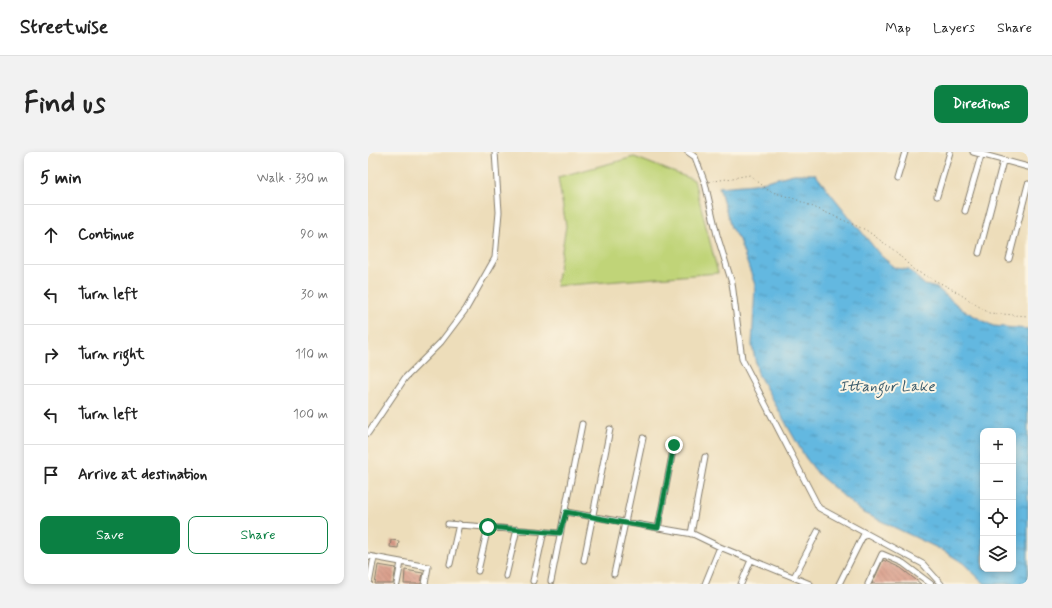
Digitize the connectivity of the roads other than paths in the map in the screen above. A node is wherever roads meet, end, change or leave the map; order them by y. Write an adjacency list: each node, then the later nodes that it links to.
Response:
1 (495, 152): 17 (street)
2 (688, 152): 33 (street)
3 (905, 152): 9 (street)
4 (950, 152): 11 (street)
5 (973, 152): 6 (street)
6 (982, 153): 7 (street); 12 (street)
7 (1002, 160): 8 (street); 13 (street)
8 (1028, 167)
9 (896, 179)
10 (1028, 184): 14 (street)
11 (937, 196)
12 (965, 211)
13 (979, 253)
14 (1009, 260)
15 (582, 424): 21 (street)
16 (610, 429): 22 (street)
17 (368, 433)
18 (643, 438): 23 (street)
19 (674, 445): 27 (street)
20 (705, 457): 32 (street)
21 (566, 512): 22 (street); 31 (street)
22 (592, 517): 23 (street); 37 (street)
23 (625, 523): 27 (street); 42 (street)
24 (448, 524): 25 (street)
25 (459, 524): 26 (street); 40 (street)
26 (488, 527): 28 (street); 41 (street)
27 (658, 528): 32 (street)
28 (517, 529): 30 (street); 43 (street)
29 (818, 531): 44 (street)
30 (544, 532): 31 (street); 45 (street)
31 (560, 533): 46 (street)
32 (691, 534): 34 (street)
33 (864, 534): 53 (street); 56 (street)
34 (720, 547): 38 (street); 50 (street)
35 (368, 556): 36 (street)
36 (374, 557): 39 (street); 47 (street)
37 (584, 560)
38 (751, 560): 44 (street); 51 (street)
39 (401, 562): 48 (street); 49 (street)
40 (450, 564)
41 (478, 571)
42 (614, 574)
43 (506, 576)
44 (794, 577): 52 (street)
45 (533, 581)
46 (551, 581)
47 (369, 584)
48 (397, 584)
49 (425, 584)
50 (705, 584)
51 (741, 584)
52 (810, 584)
53 (839, 584)
54 (868, 584): 55 (street)
55 (931, 584)
56 (941, 584)

